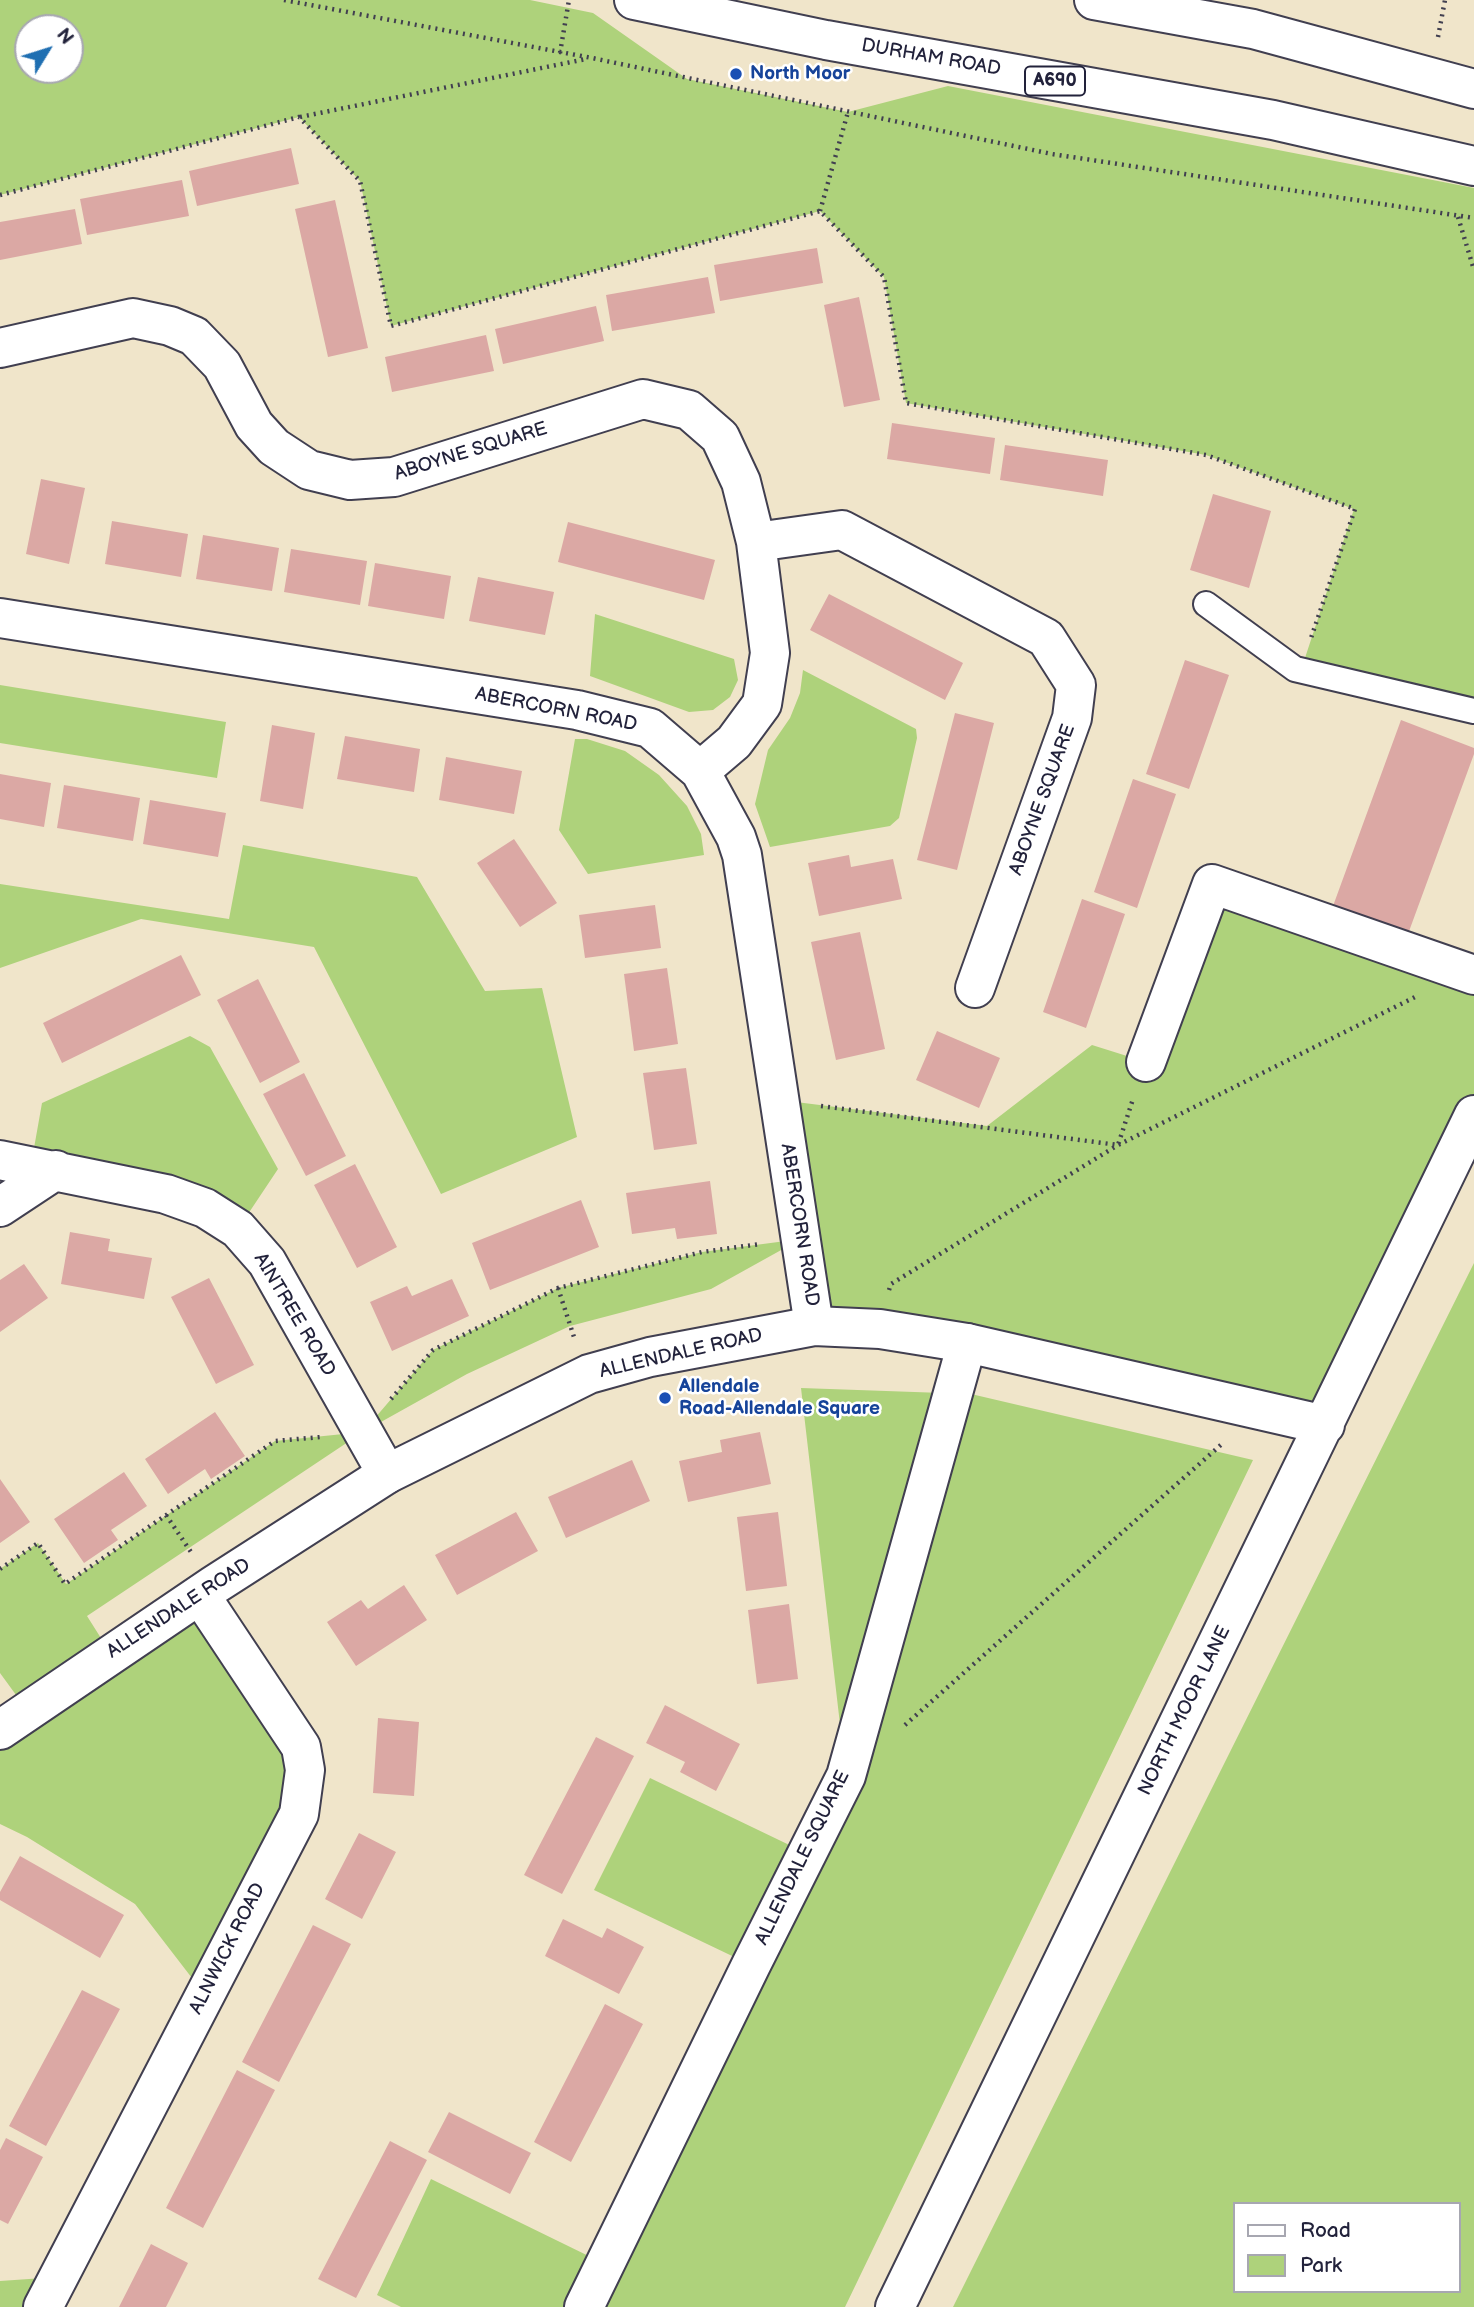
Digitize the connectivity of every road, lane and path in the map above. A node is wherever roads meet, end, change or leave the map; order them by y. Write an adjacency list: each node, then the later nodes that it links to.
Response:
1 (284, 0): 5 (path)
2 (569, 0): 5 (path)
3 (634, 0): 10 (main road, DURHAM ROAD / A690)
4 (1094, 0): 7 (main road)
5 (560, 53): 6 (path)
6 (592, 58): 8 (path); 9 (path)
7 (1474, 89)
8 (848, 112): 12 (path); 13 (path)
9 (299, 117): 11 (path); 12 (path)
10 (1474, 166)
11 (0, 195)
12 (820, 211): 20 (path)
13 (1458, 217): 14 (path); 15 (path)
14 (1474, 218)
15 (1474, 270)
16 (0, 348): 17 (main road, ABOYNE SQUARE)
17 (756, 542): 22 (main road, ABOYNE SQUARE); 24 (main road, ABOYNE SQUARE)
18 (1206, 604): 21 (lane)
19 (0, 618): 22 (main road, ABERCORN ROAD)
20 (1308, 648)
21 (1474, 711)
22 (700, 771): 26 (main road, ABERCORN ROAD)
23 (1470, 973): 25 (main road); 28 (path)
24 (975, 988)
25 (1146, 1062): 28 (path)
26 (780, 1100): 28 (path); 32 (main road, ABERCORN ROAD)
27 (1474, 1115): 39 (main road, NORTH MOOR LANE)
28 (1118, 1145): 35 (path)
29 (0, 1160): 30 (main road, AINTREE ROAD)
30 (56, 1170): 31 (main road); 40 (main road, AINTREE ROAD)
31 (0, 1207)
32 (801, 1239): 33 (path); 34 (main road, ABERCORN ROAD)
33 (558, 1288): 37 (path); 40 (path)
34 (814, 1326): 35 (main road, ALLENDALE ROAD); 37 (main road, ALLENDALE ROAD)
35 (880, 1329): 36 (main road, ALLENDALE ROAD)
36 (967, 1343): 38 (main road, ALLENDALE ROAD); 47 (main road, ALLENDALE SQUARE)
37 (589, 1374): 41 (main road, ALLENDALE ROAD)
38 (1261, 1410): 39 (main road, ALLENDALE ROAD); 45 (path)
39 (1325, 1424): 48 (main road, NORTH MOOR LANE)
40 (363, 1432): 41 (main road, AINTREE ROAD); 42 (path)
41 (387, 1474): 43 (main road, ALLENDALE ROAD)
42 (0, 1569)
43 (200, 1595): 44 (main road, ALLENDALE ROAD); 46 (main road, ALNWICK ROAD)
44 (0, 1730)
45 (898, 1730)
46 (43, 2307)
47 (584, 2307)
48 (895, 2307)

